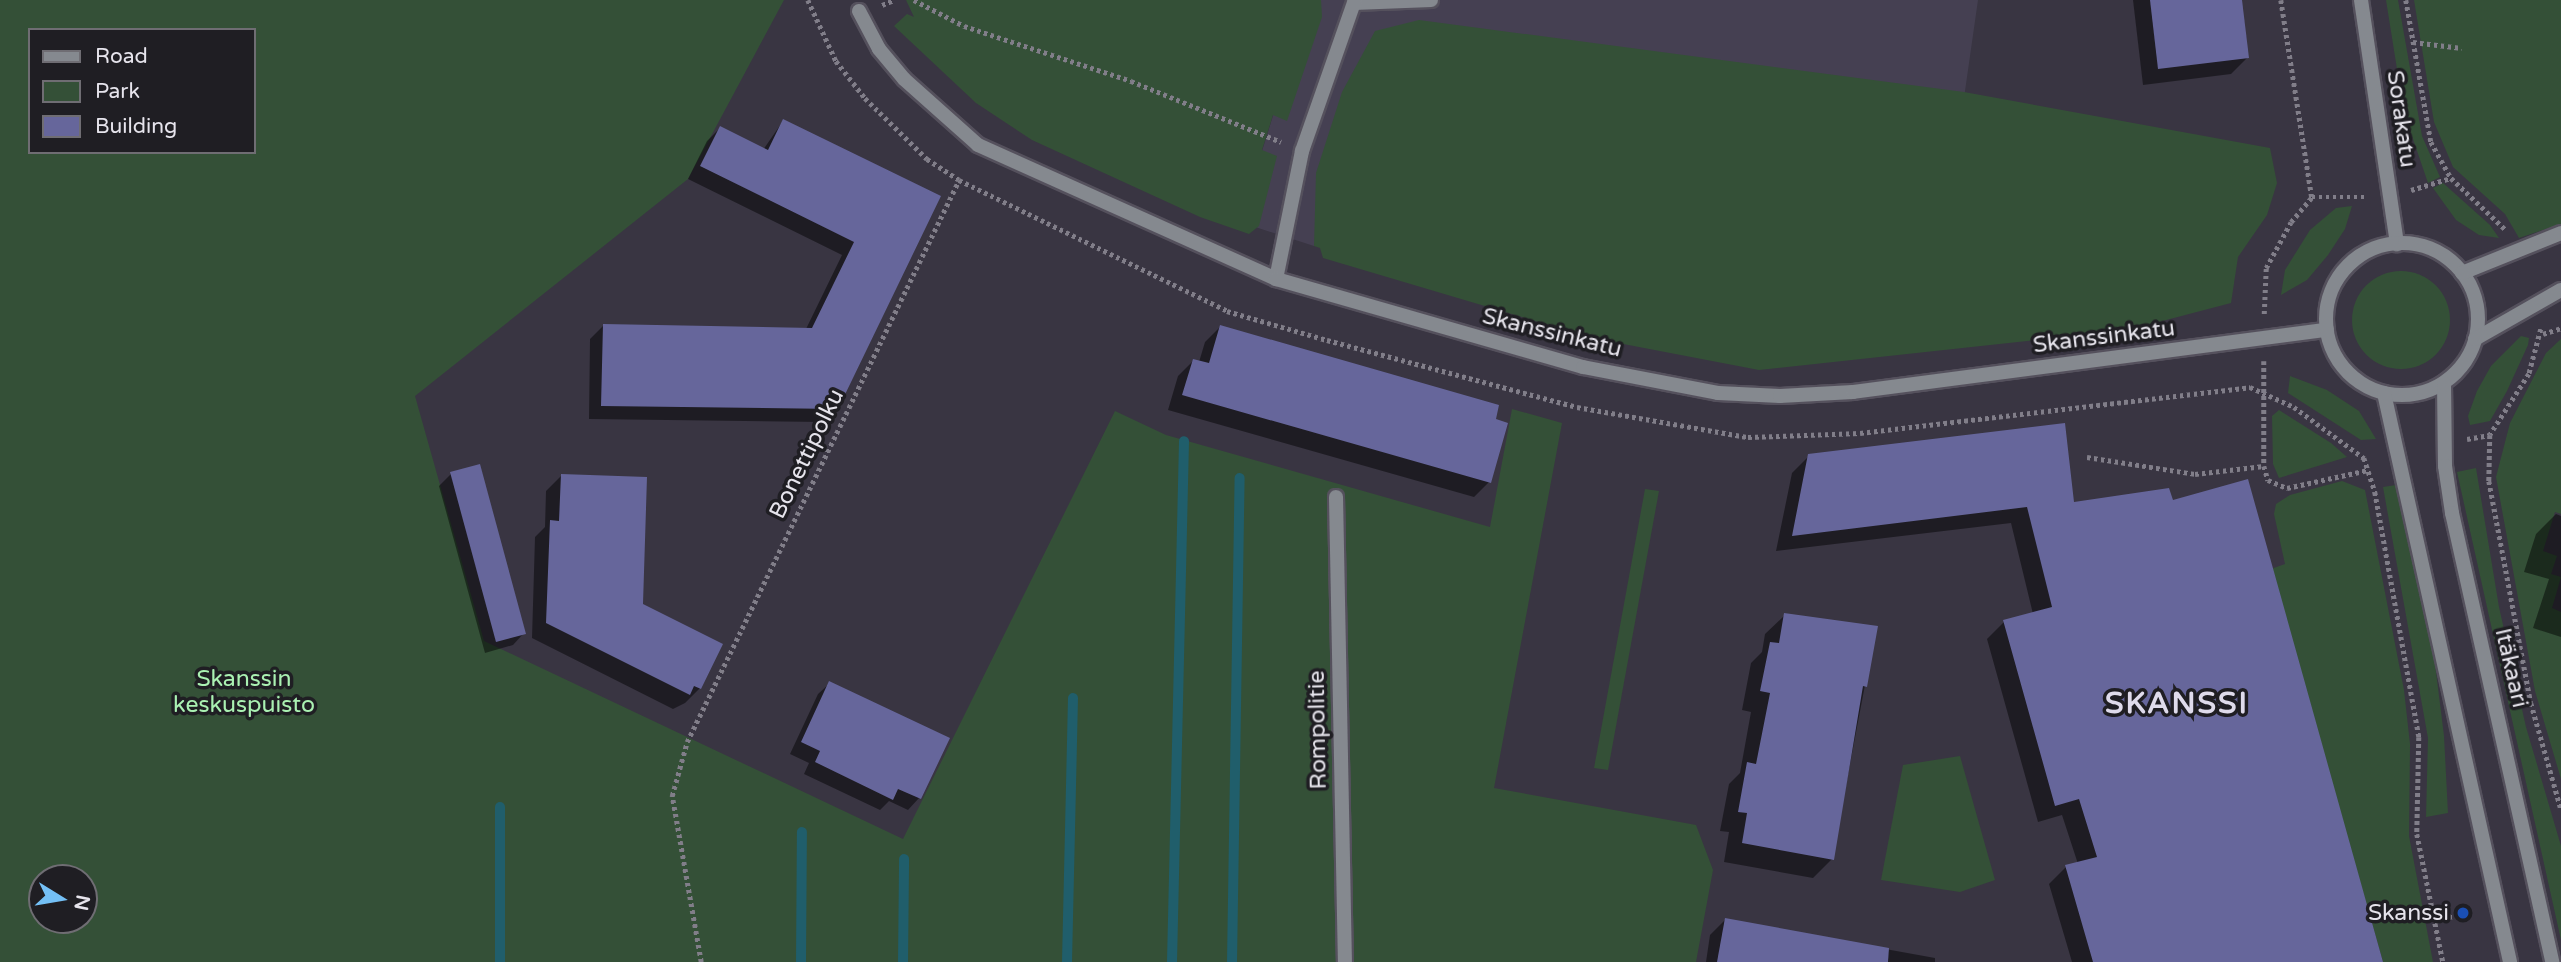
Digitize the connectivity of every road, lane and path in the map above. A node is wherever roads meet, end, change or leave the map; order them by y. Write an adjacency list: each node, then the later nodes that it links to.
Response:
1 (914, 0): 10 (path)
2 (1431, 0): 6 (street)
3 (2281, 0): 14 (path)
4 (2361, 0): 13 (street, Sorakatu)
5 (2406, 0): 8 (path)
6 (1355, 1): 10 (street)
7 (859, 11): 19 (street, Skanssinkatu)
8 (2413, 43): 9 (path); 11 (path)
9 (2462, 48)
10 (1302, 151): 19 (street)
11 (2451, 178): 13 (path); 17 (path)
12 (959, 180): 37 (path, Bonettipolku)
13 (2390, 196): 14 (path); 16 (street, Sorakatu)
14 (2312, 197): 25 (path)
15 (2561, 233): 17 (street)
16 (2397, 244): 18 (street); 23 (street)
17 (2516, 253): 18 (street)
18 (2462, 273): 26 (street)
19 (1276, 279): 25 (street, Skanssinkatu)
20 (2561, 290): 21 (street)
21 (2533, 305): 24 (path); 26 (street)
22 (2561, 328): 24 (path)
23 (2327, 330): 25 (street, Skanssinkatu); 28 (street)
24 (2543, 334): 34 (path)
25 (2263, 339): 31 (path)
26 (2475, 339): 27 (street)
27 (2444, 383): 28 (street); 41 (street, Itäkaari)
28 (2384, 393): 40 (street)
29 (2087, 457): 31 (path)
30 (2364, 458): 32 (path)
31 (2264, 466): 32 (path)
32 (2368, 470): 36 (path)
33 (1336, 497): 38 (street, Rompolitie)
34 (2561, 809)
35 (2463, 913): 36 (path)
36 (2435, 921): 39 (path)
37 (701, 962)
38 (1345, 962)
39 (2443, 962)
40 (2510, 962)
41 (2552, 962)

